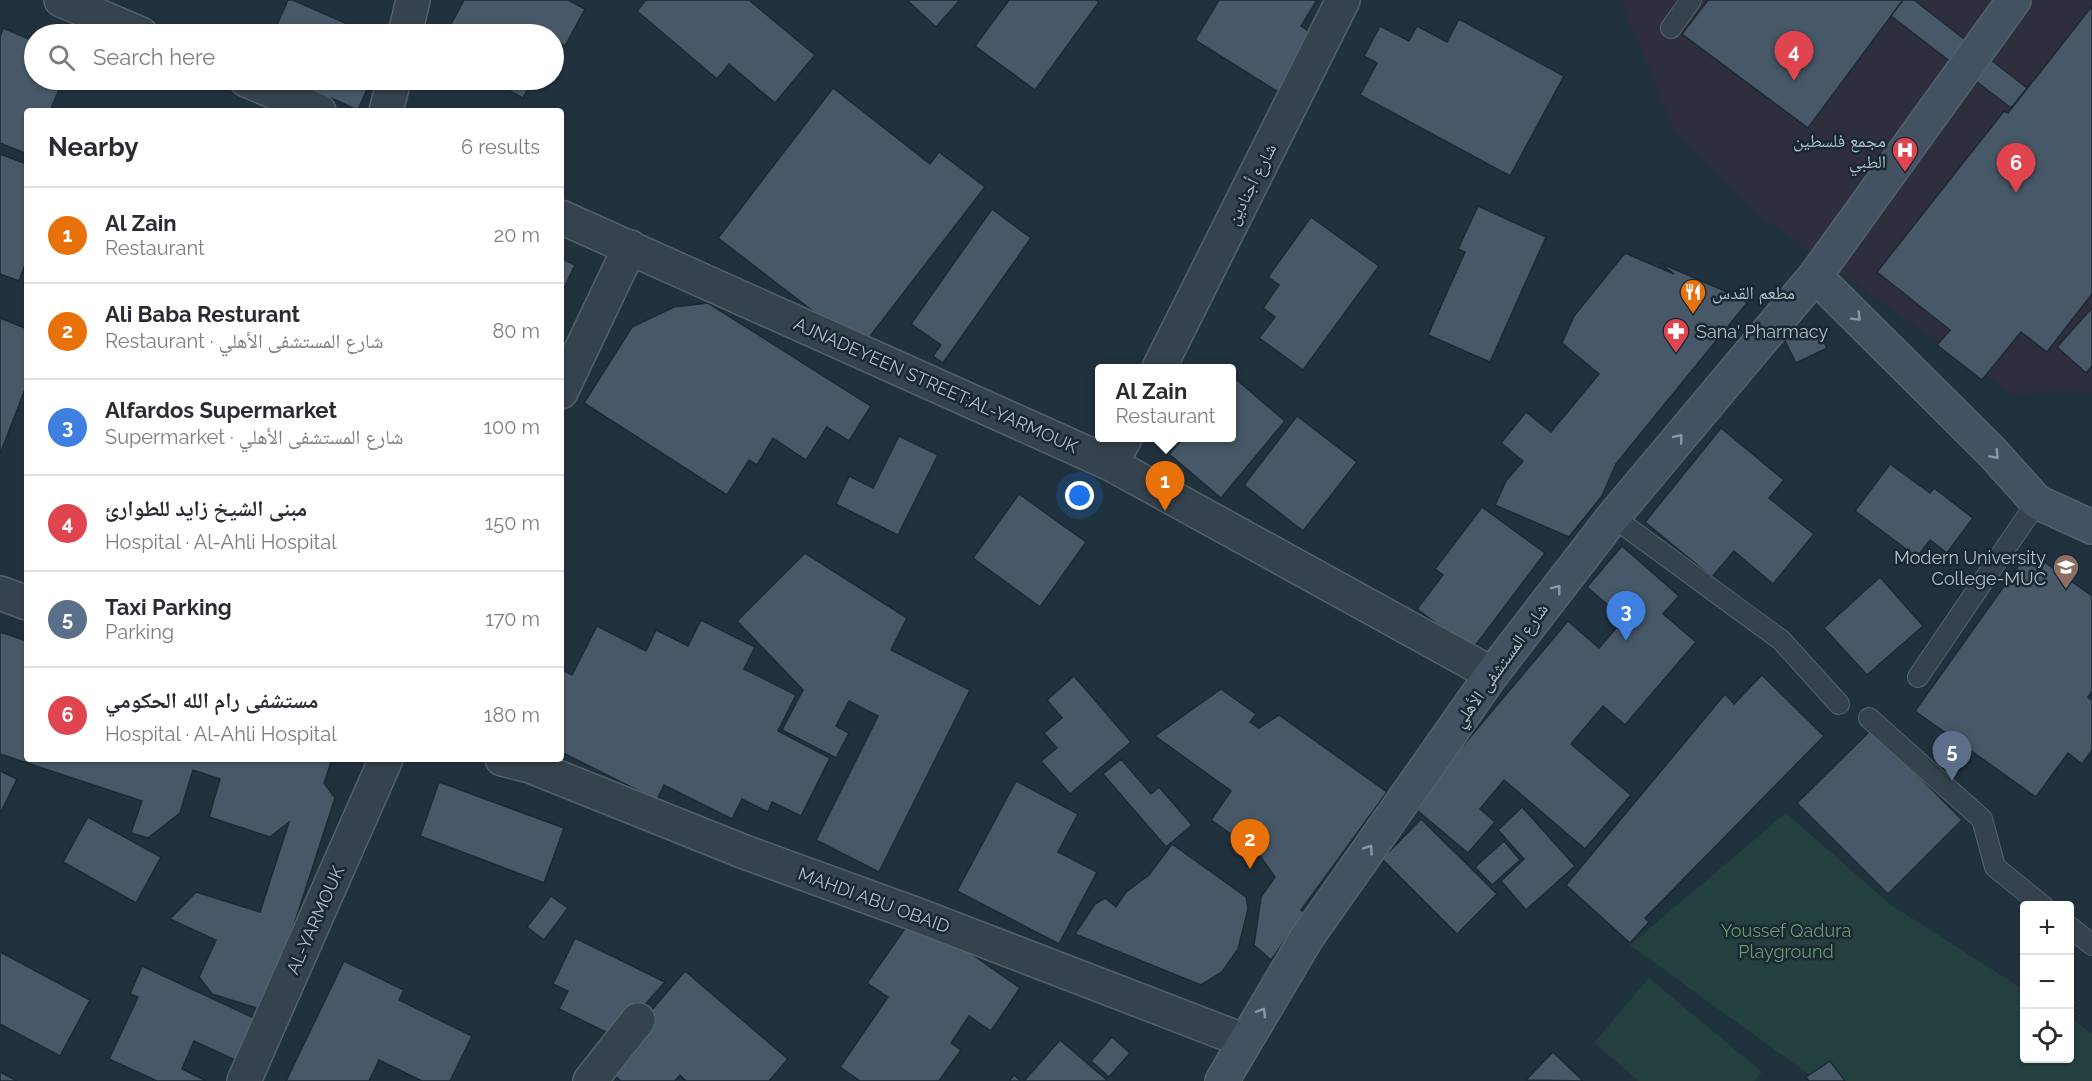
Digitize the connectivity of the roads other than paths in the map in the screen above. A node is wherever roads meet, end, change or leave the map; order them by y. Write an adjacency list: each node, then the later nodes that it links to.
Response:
1 (61, 0): 6 (street)
2 (413, 0): 7 (street)
3 (1343, 0): 16 (street, شارع أجنادين)
4 (1691, 0): 8 (lane)
5 (2014, 0): 15 (street, شارع المستشفى الأهلي)
6 (117, 24)
7 (407, 24)
8 (1671, 28)
9 (270, 90): 11 (street)
10 (391, 90): 12 (street)
11 (312, 108)
12 (387, 108)
13 (564, 218): 14 (street, AJNADEYEEN STREET;AL-YARMOUK)
14 (630, 247): 17 (street); 18 (street, AJNADEYEEN STREET;AL-YARMOUK)
15 (1815, 276): 21 (street, one-way to 21); 22 (street, شارع المستشفى الأهلي, one-way to 15)
16 (1161, 364)
17 (564, 386)
18 (1095, 441)
19 (1096, 442): 20 (street, AJNADEYEEN STREET;AL-YARMOUK)
20 (1118, 451): 26 (street, AJNADEYEEN STREET;AL-YARMOUK)
21 (2037, 502): 23 (street); 27 (lane)
22 (1613, 517): 26 (street, شارع المستشفى الأهلي, one-way to 22); 28 (lane)
23 (2092, 527)
24 (0, 593): 25 (street)
25 (24, 602)
26 (1492, 674): 36 (street, شارع المستشفى الأهلي, one-way to 26)
27 (1918, 677)
28 (1839, 704)
29 (1869, 718): 32 (lane)
30 (385, 762): 37 (street, AL-YARMOUK)
31 (514, 762): 36 (street, MAHDI ABU OBAID)
32 (2037, 901)
33 (2074, 930): 34 (lane)
34 (2092, 945)
35 (638, 1020): 38 (street)
36 (1245, 1041): 39 (street, شارع المستشفى الأهلي)
37 (244, 1081)
38 (590, 1081)
39 (1222, 1081)

